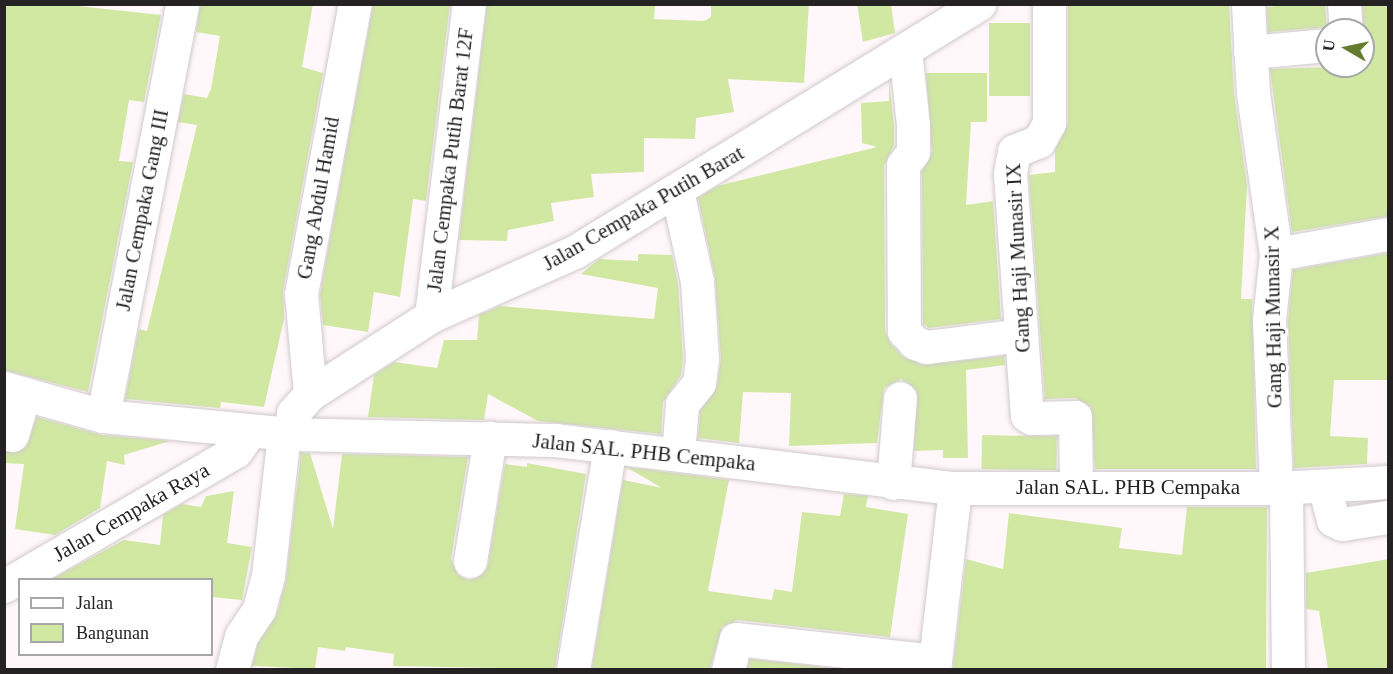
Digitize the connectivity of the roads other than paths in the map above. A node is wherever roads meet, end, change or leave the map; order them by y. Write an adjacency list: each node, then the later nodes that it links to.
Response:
1 (182, 4): 18 (street, Jalan Cempaka Gang III)
2 (355, 4): 16 (street, Gang Abdul Hamid)
3 (469, 4): 13 (street, Jalan Cempaka Putih Barat 12F)
4 (979, 4): 8 (street, Jalan Cempaka Putih Barat)
5 (1049, 4): 14 (street, Gang Haji Munasir IX)
6 (1248, 4): 9 (street, Gang Haji Munasir X)
7 (1315, 46): 9 (street)
8 (905, 50): 10 (street, Jalan Cempaka Putih Barat); 14 (street)
9 (1250, 52): 12 (street, Gang Haji Munasir X)
10 (677, 191): 13 (street, Jalan Cempaka Putih Barat); 24 (street)
11 (1389, 234): 12 (street)
12 (1276, 254): 29 (street, Gang Haji Munasir X)
13 (431, 316): 16 (street, Jalan Cempaka Putih Barat)
14 (1021, 335): 27 (street, Gang Haji Munasir IX)
15 (14, 391): 18 (street, Jalan SAL. PHB Cempaka); 21 (street)
16 (310, 394): 20 (street, Jalan Cempaka Putih Barat)
17 (900, 398): 26 (street)
18 (102, 416): 19 (street, Jalan SAL. PHB Cempaka)
19 (250, 431): 20 (street, Jalan SAL. PHB Cempaka); 33 (street, Jalan Cempaka Raya)
20 (287, 433): 22 (street, Jalan SAL. PHB Cempaka); 36 (street, Jalan Cempaka Putih Barat)
21 (12, 435)
22 (490, 438): 23 (street, Jalan SAL. PHB Cempaka); 32 (street)
23 (610, 446): 24 (street, Jalan SAL. PHB Cempaka); 37 (street)
24 (678, 454): 26 (street, Jalan SAL. PHB Cempaka)
25 (1389, 482): 28 (street, Jalan SAL. PHB Cempaka)
26 (893, 483): 30 (street, Jalan SAL. PHB Cempaka)
27 (1076, 485): 29 (street, Jalan SAL. PHB Cempaka); 30 (street, Jalan SAL. PHB Cempaka)
28 (1324, 486): 29 (street, Jalan SAL. PHB Cempaka); 31 (street)
29 (1281, 487): 38 (street)
30 (955, 488): 35 (street)
31 (1389, 517)
32 (470, 561)
33 (4, 586)
34 (731, 655): 35 (street)
35 (934, 665)
36 (232, 669)
37 (573, 669)
38 (1288, 669)

